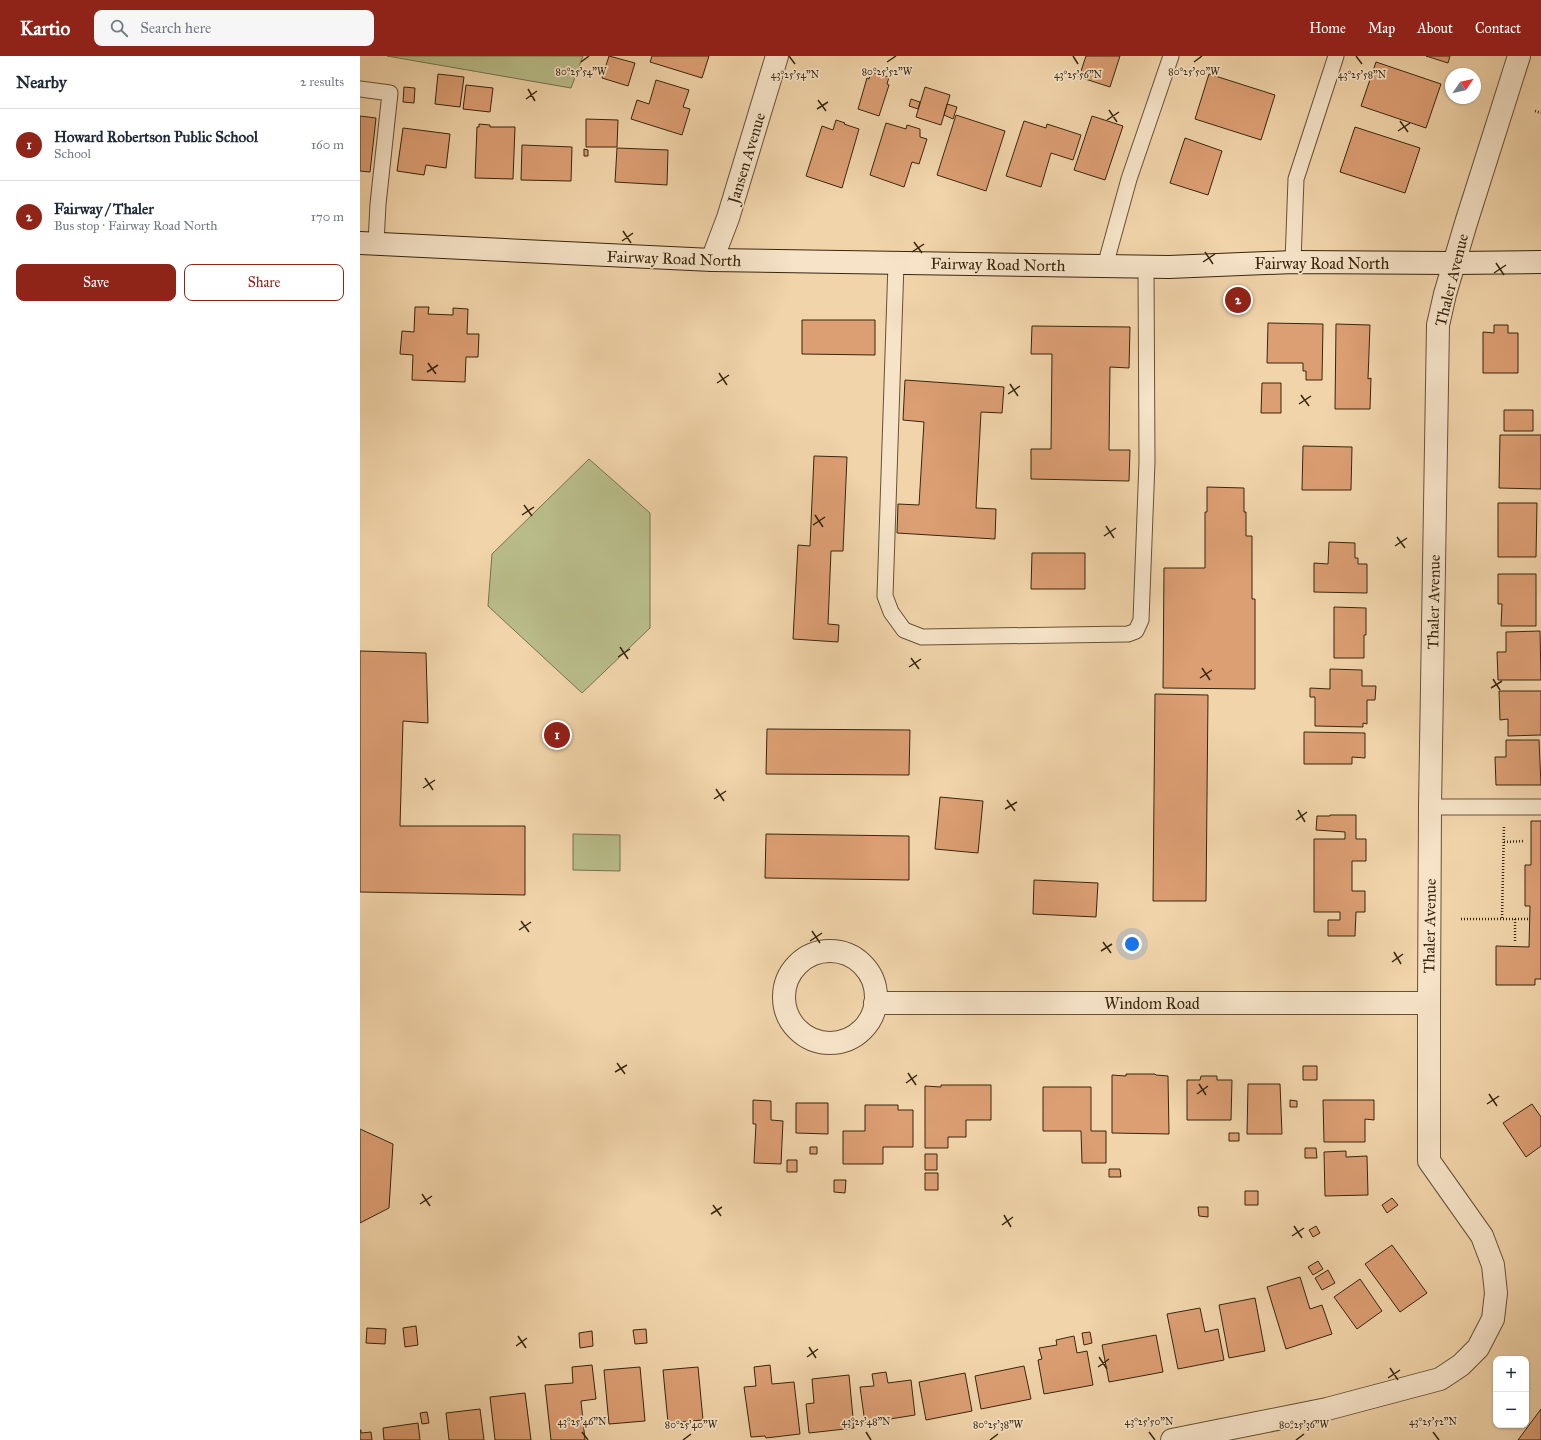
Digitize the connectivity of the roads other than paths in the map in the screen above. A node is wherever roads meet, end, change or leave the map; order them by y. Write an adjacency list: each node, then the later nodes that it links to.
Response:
1 (777, 56): 7 (street, Jansen Avenue)
2 (1171, 56): 12 (lane)
3 (1336, 56): 8 (lane)
4 (1519, 56): 11 (street, Thaler Avenue)
5 (360, 89): 6 (lane)
6 (368, 243): 7 (street, Fairway Road North)
7 (712, 260): 10 (street, Fairway Road North)
8 (1292, 262): 11 (street, Fairway Road North); 13 (street, Fairway Road North)
9 (1541, 262): 11 (street, Fairway Road North)
10 (896, 263): 12 (street, Fairway Road North); 13 (lane)
11 (1454, 263): 14 (street, Thaler Avenue)
12 (1105, 266): 13 (street, Fairway Road North)
13 (1146, 267)
14 (1430, 807): 15 (lane); 17 (street, Thaler Avenue)
15 (1541, 807)
16 (875, 1003): 16 (street); 17 (street, Windom Road)
17 (1429, 1003): 18 (street, Thaler Avenue)
18 (1172, 1440)

